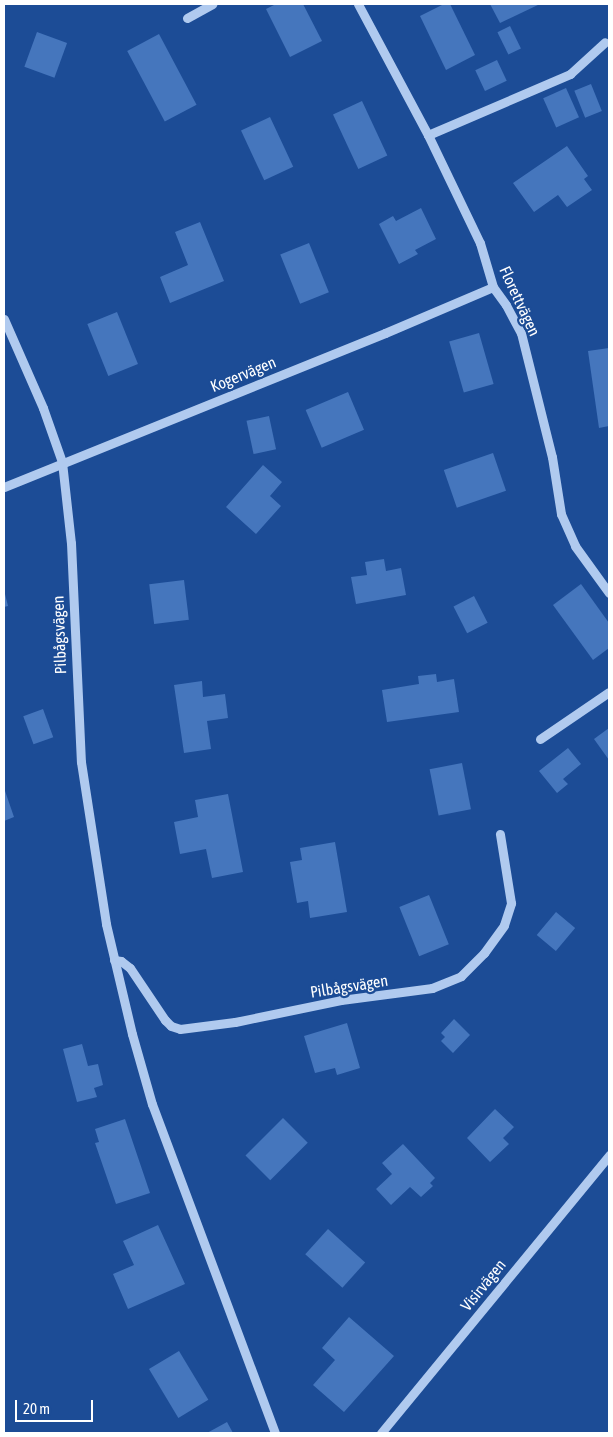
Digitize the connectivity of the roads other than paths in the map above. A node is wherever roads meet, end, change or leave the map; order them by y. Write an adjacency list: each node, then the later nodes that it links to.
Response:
1 (212, 4): 3 (street)
2 (358, 4): 5 (street, Florettvägen)
3 (188, 18)
4 (605, 42): 5 (street)
5 (428, 135): 6 (street, Florettvägen)
6 (493, 287): 8 (street, Kogervägen); 10 (street, Florettvägen)
7 (4, 319): 8 (street, Pilbågsvägen)
8 (62, 462): 9 (street, Kogervägen); 14 (street, Pilbågsvägen)
9 (4, 487)
10 (609, 593)
11 (609, 692): 12 (street)
12 (540, 739)
13 (500, 834): 14 (street, Pilbågsvägen)
14 (114, 960): 16 (street, Pilbågsvägen)
15 (609, 1155): 17 (street, Visirvägen)
16 (275, 1433)
17 (381, 1433)

